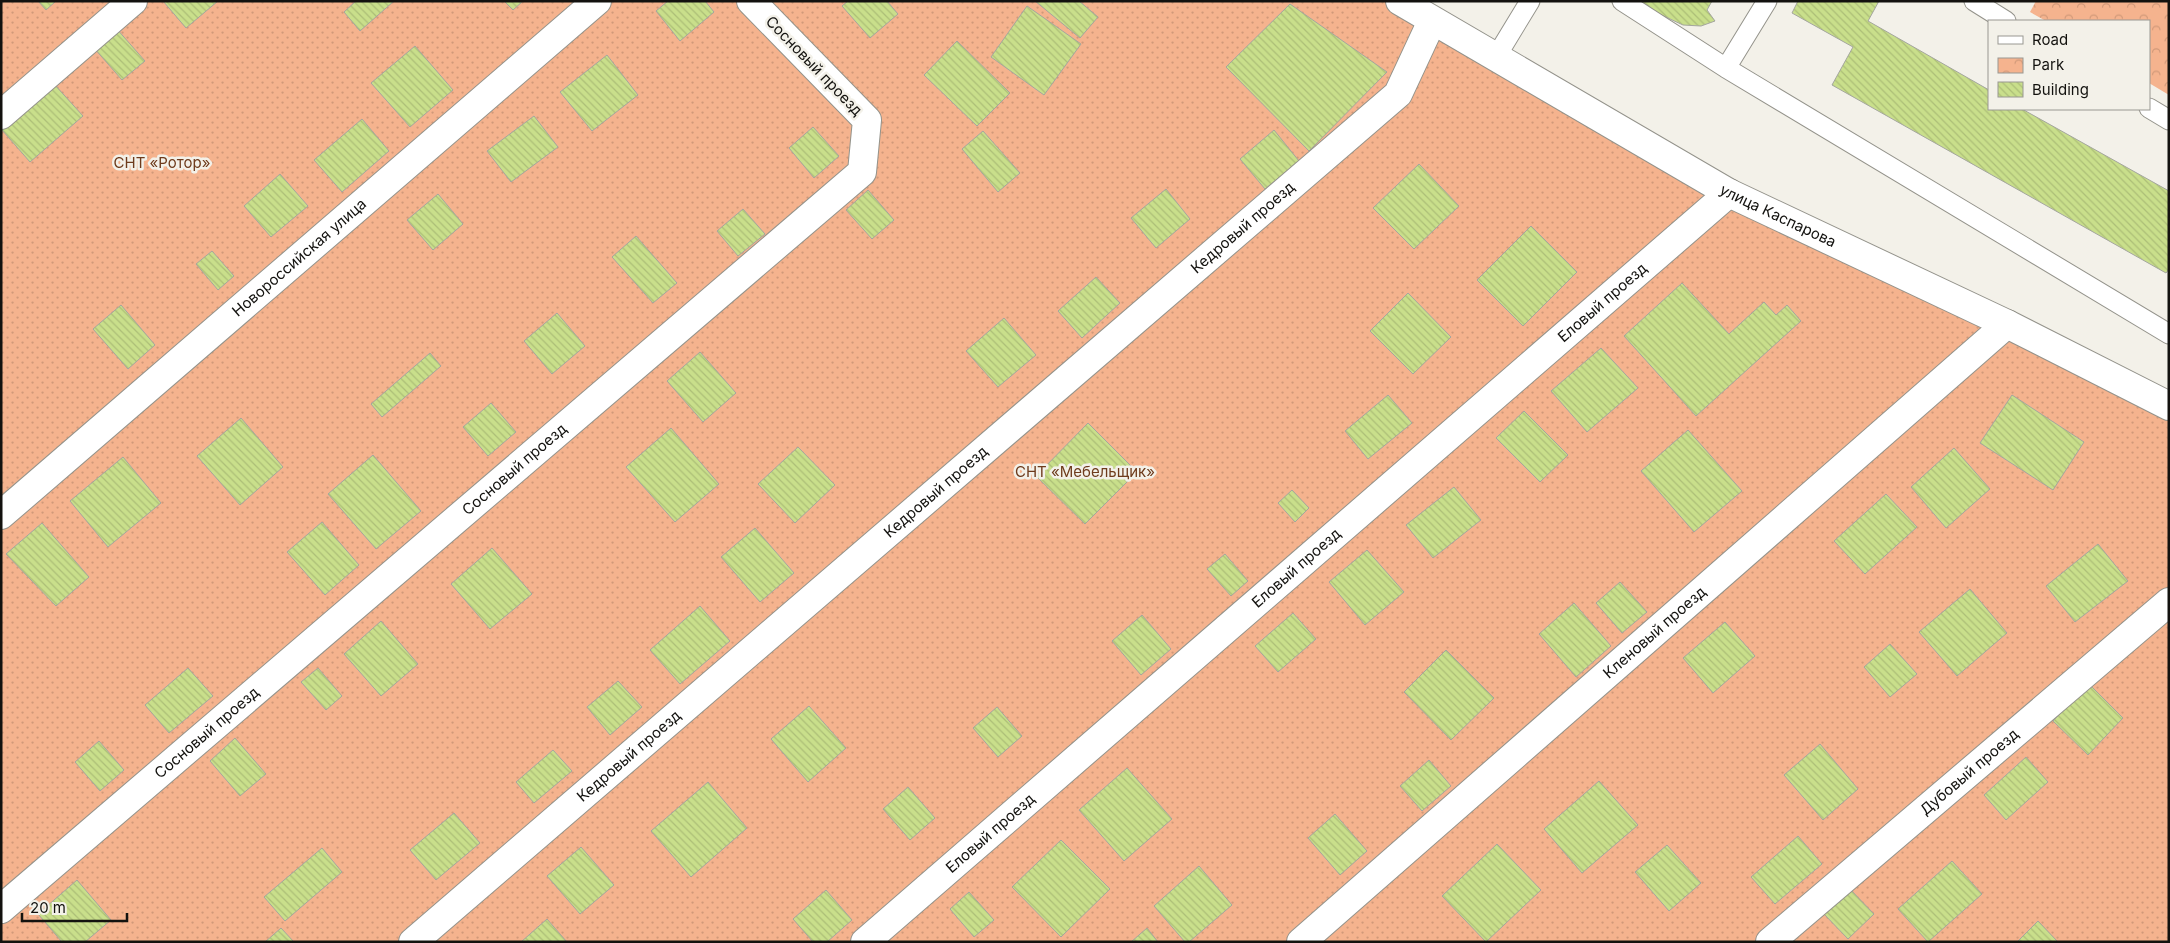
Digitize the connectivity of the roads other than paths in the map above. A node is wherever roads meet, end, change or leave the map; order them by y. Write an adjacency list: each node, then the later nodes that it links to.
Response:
1 (133, 1): 14 (street)
2 (597, 1): 20 (street, Новороссийская улица)
3 (750, 1): 22 (street, Сосновый проезд)
4 (1400, 1): 10 (street, улица Каспарова)
5 (1530, 1): 11 (lane)
6 (1622, 1): 12 (lane)
7 (1767, 1): 12 (lane)
8 (1974, 1): 9 (lane)
9 (2004, 20)
10 (1432, 21): 11 (street, улица Каспарова); 23 (street, Кедровый проезд)
11 (1496, 56): 16 (street, улица Каспарова)
12 (1726, 68): 18 (lane)
13 (2150, 109): 15 (lane)
14 (1, 115)
15 (2169, 120)
16 (1729, 193): 17 (street, улица Каспарова); 24 (street, Еловый проезд)
17 (2007, 324): 19 (street, улица Каспарова); 25 (street, Кленовый проезд)
18 (2169, 334)
19 (2169, 406)
20 (1, 515)
21 (2169, 602): 26 (street, Дубовый проезд)
22 (1, 909)
23 (413, 942)
24 (865, 942)
25 (1301, 942)
26 (1770, 942)

